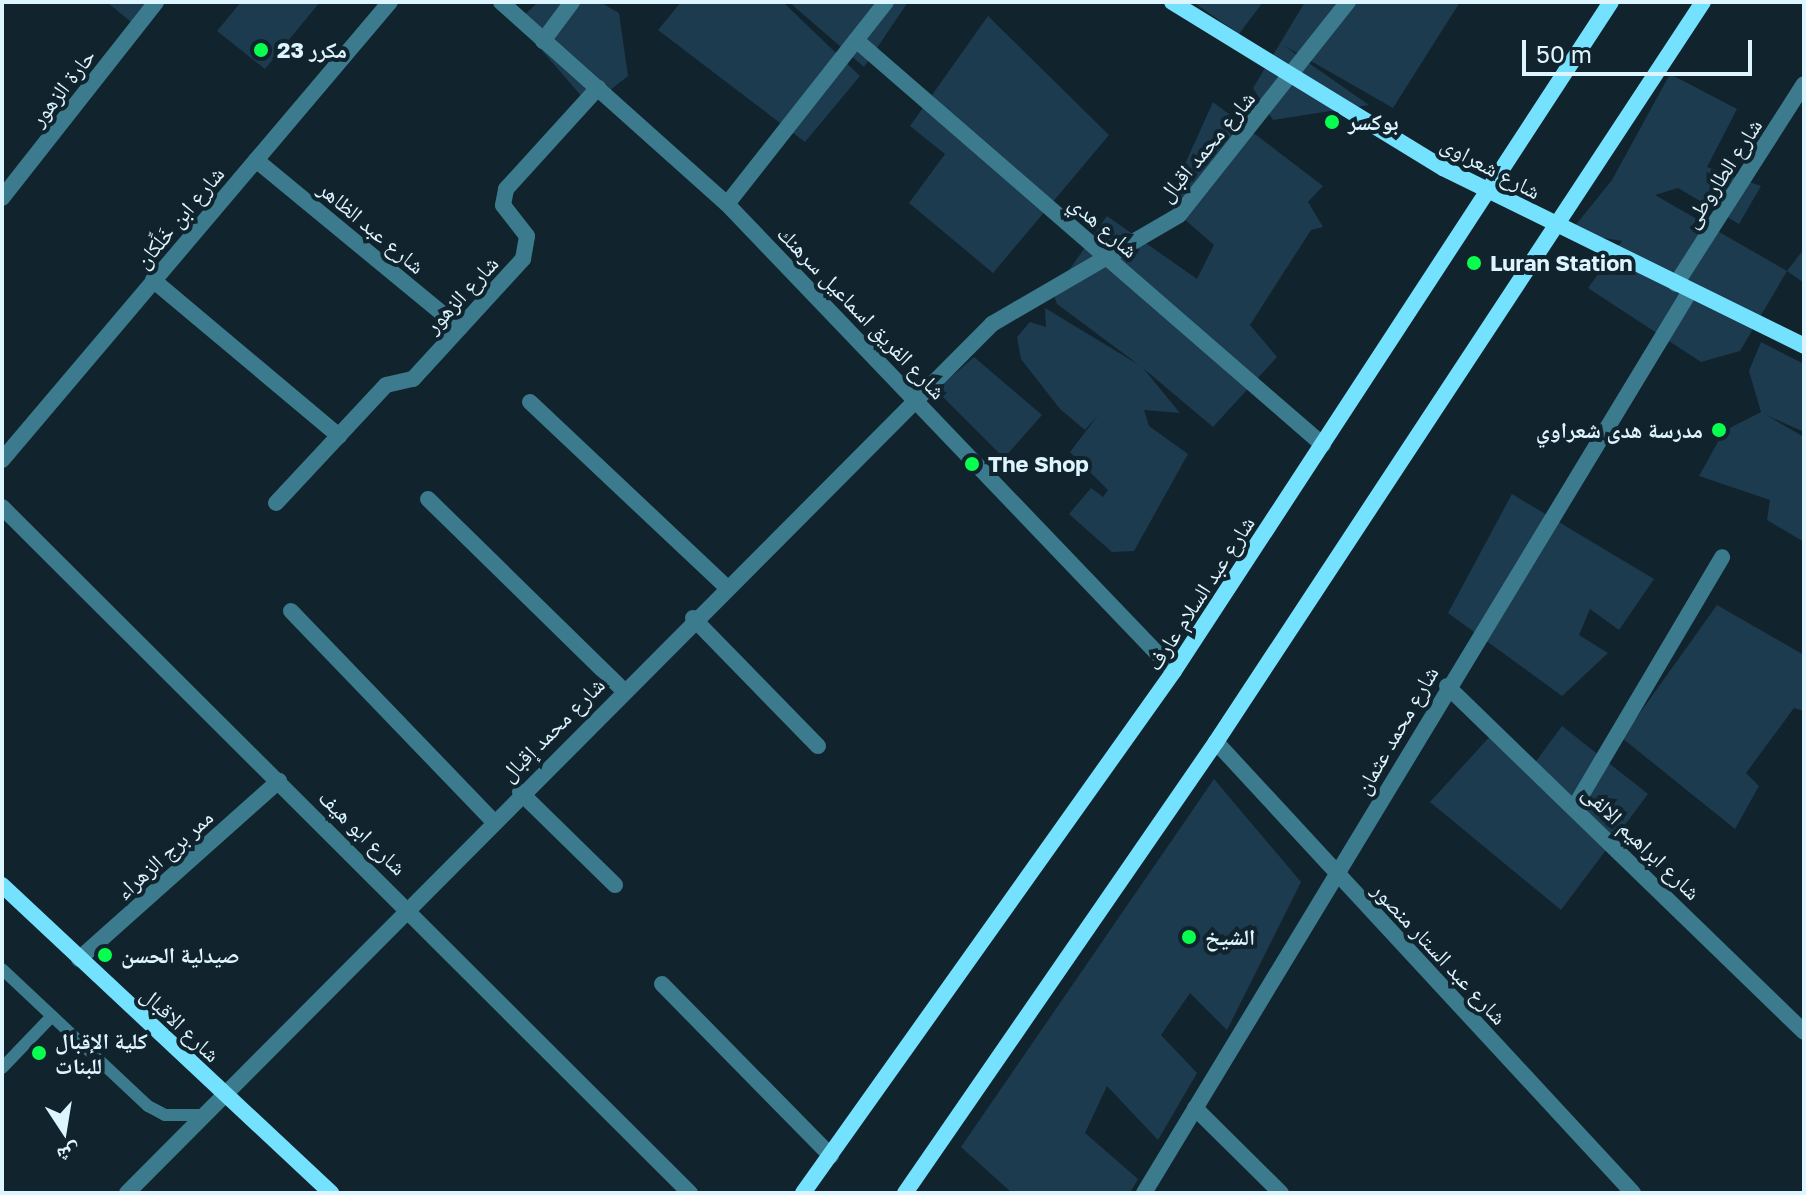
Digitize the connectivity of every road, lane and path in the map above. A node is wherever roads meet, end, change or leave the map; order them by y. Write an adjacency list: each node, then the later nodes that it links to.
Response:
1 (156, 2): 17 (street, حارة الزهور)
2 (390, 2): 15 (street, شارع ابن خَلِّكان)
3 (501, 2): 11 (street, شارع الفريق اسماعيل سرهنك)
4 (572, 2): 11 (street)
5 (886, 2): 10 (street)
6 (1172, 2): 12 (street, شارع شعراوى)
7 (1348, 2): 12 (street, شارع محمد اقبال)
8 (1611, 2): 16 (street, شارع عبد السلام عارف)
9 (1703, 2): 19 (street)
10 (856, 40): 18 (street); 20 (street, شارع هدي)
11 (543, 41): 14 (street, شارع الفريق اسماعيل سرهنك)
12 (1293, 76): 16 (street, شارع شعراوى); 20 (street, شارع محمد اقبال)
13 (1804, 84): 22 (street, شارع الطاروطى)
14 (598, 88): 18 (street, شارع الفريق اسماعيل سرهنك); 23 (street, شارع الزهور)
15 (256, 160): 21 (street, شارع ابن خَلِّكان); 23 (street, شارع عبد الظاهر)
16 (1484, 190): 19 (street, شارع شعراوى); 28 (street, شارع عبد السلام عارف)
17 (2, 198)
18 (727, 204): 25 (street, شارع الفريق اسماعيل سرهنك)
19 (1554, 224): 22 (street, شارع شعراوى); 40 (street)
20 (1108, 259): 25 (street, شارع محمد اقبال); 28 (street, شارع هدي)
21 (153, 280): 27 (street); 29 (street, شارع ابن خَلِّكان)
22 (1683, 288): 24 (street, شارع شعراوى); 38 (street, شارع محمد عثمان)
23 (460, 328): 27 (street, شارع الزهور)
24 (1804, 346)
25 (916, 399): 34 (street, شارع محمد إقبال); 37 (street, شارع الفريق اسماعيل سرهنك)
26 (530, 402): 34 (street)
27 (339, 436): 31 (street, شارع الزهور)
28 (1323, 445): 37 (street, شارع عبد السلام عارف)
29 (2, 460)
30 (428, 499): 39 (street)
31 (276, 503)
32 (2, 507): 42 (street, شارع ابو هيف)
33 (1722, 557): 44 (street)
34 (725, 586): 36 (street, شارع محمد إقبال)
35 (291, 611): 45 (street)
36 (693, 618): 39 (street, شارع محمد إقبال); 41 (street)
37 (1174, 671): 59 (street, شارع عبد السلام عارف)
38 (1447, 686): 44 (street, شارع ابراهيم الالفى); 46 (street, شارع محمد عثمان)
39 (622, 689): 43 (street, شارع محمد إقبال)
40 (1216, 742): 46 (street, شارع عبد الستار منصور); 64 (street)
41 (818, 746)
42 (279, 781): 49 (street, شارع ابو هيف); 50 (street, ممر برج الزهراء)
43 (520, 792): 45 (street, شارع محمد إقبال); 48 (street)
44 (1575, 806): 54 (street, شارع ابراهيم الالفى)
45 (492, 820): 49 (street, شارع محمد إقبال)
46 (1337, 875): 57 (street, شارع محمد عثمان); 67 (street, شارع عبد الستار منصور)
47 (2, 885): 50 (street, شارع الاقبال)
48 (615, 885)
49 (406, 905): 56 (street, شارع محمد إقبال); 62 (street, شارع ابو هيف)
50 (79, 959): 56 (street, شارع الاقبال)
51 (2, 969): 53 (lane)
52 (662, 984): 59 (street)
53 (52, 1016): 55 (lane); 58 (lane)
54 (1804, 1032)
55 (2, 1068)
56 (223, 1093): 58 (street, شارع محمد إقبال); 61 (street, شارع الاقبال)
57 (1195, 1108): 65 (street, شارع محمد عثمان); 66 (street)
58 (201, 1115): 60 (street, شارع محمد إقبال)
59 (831, 1156): 63 (street, شارع عبد السلام عارف)
60 (127, 1193)
61 (331, 1193)
62 (690, 1193)
63 (803, 1193)
64 (905, 1193)
65 (1144, 1193)
66 (1281, 1193)
67 (1633, 1193)

